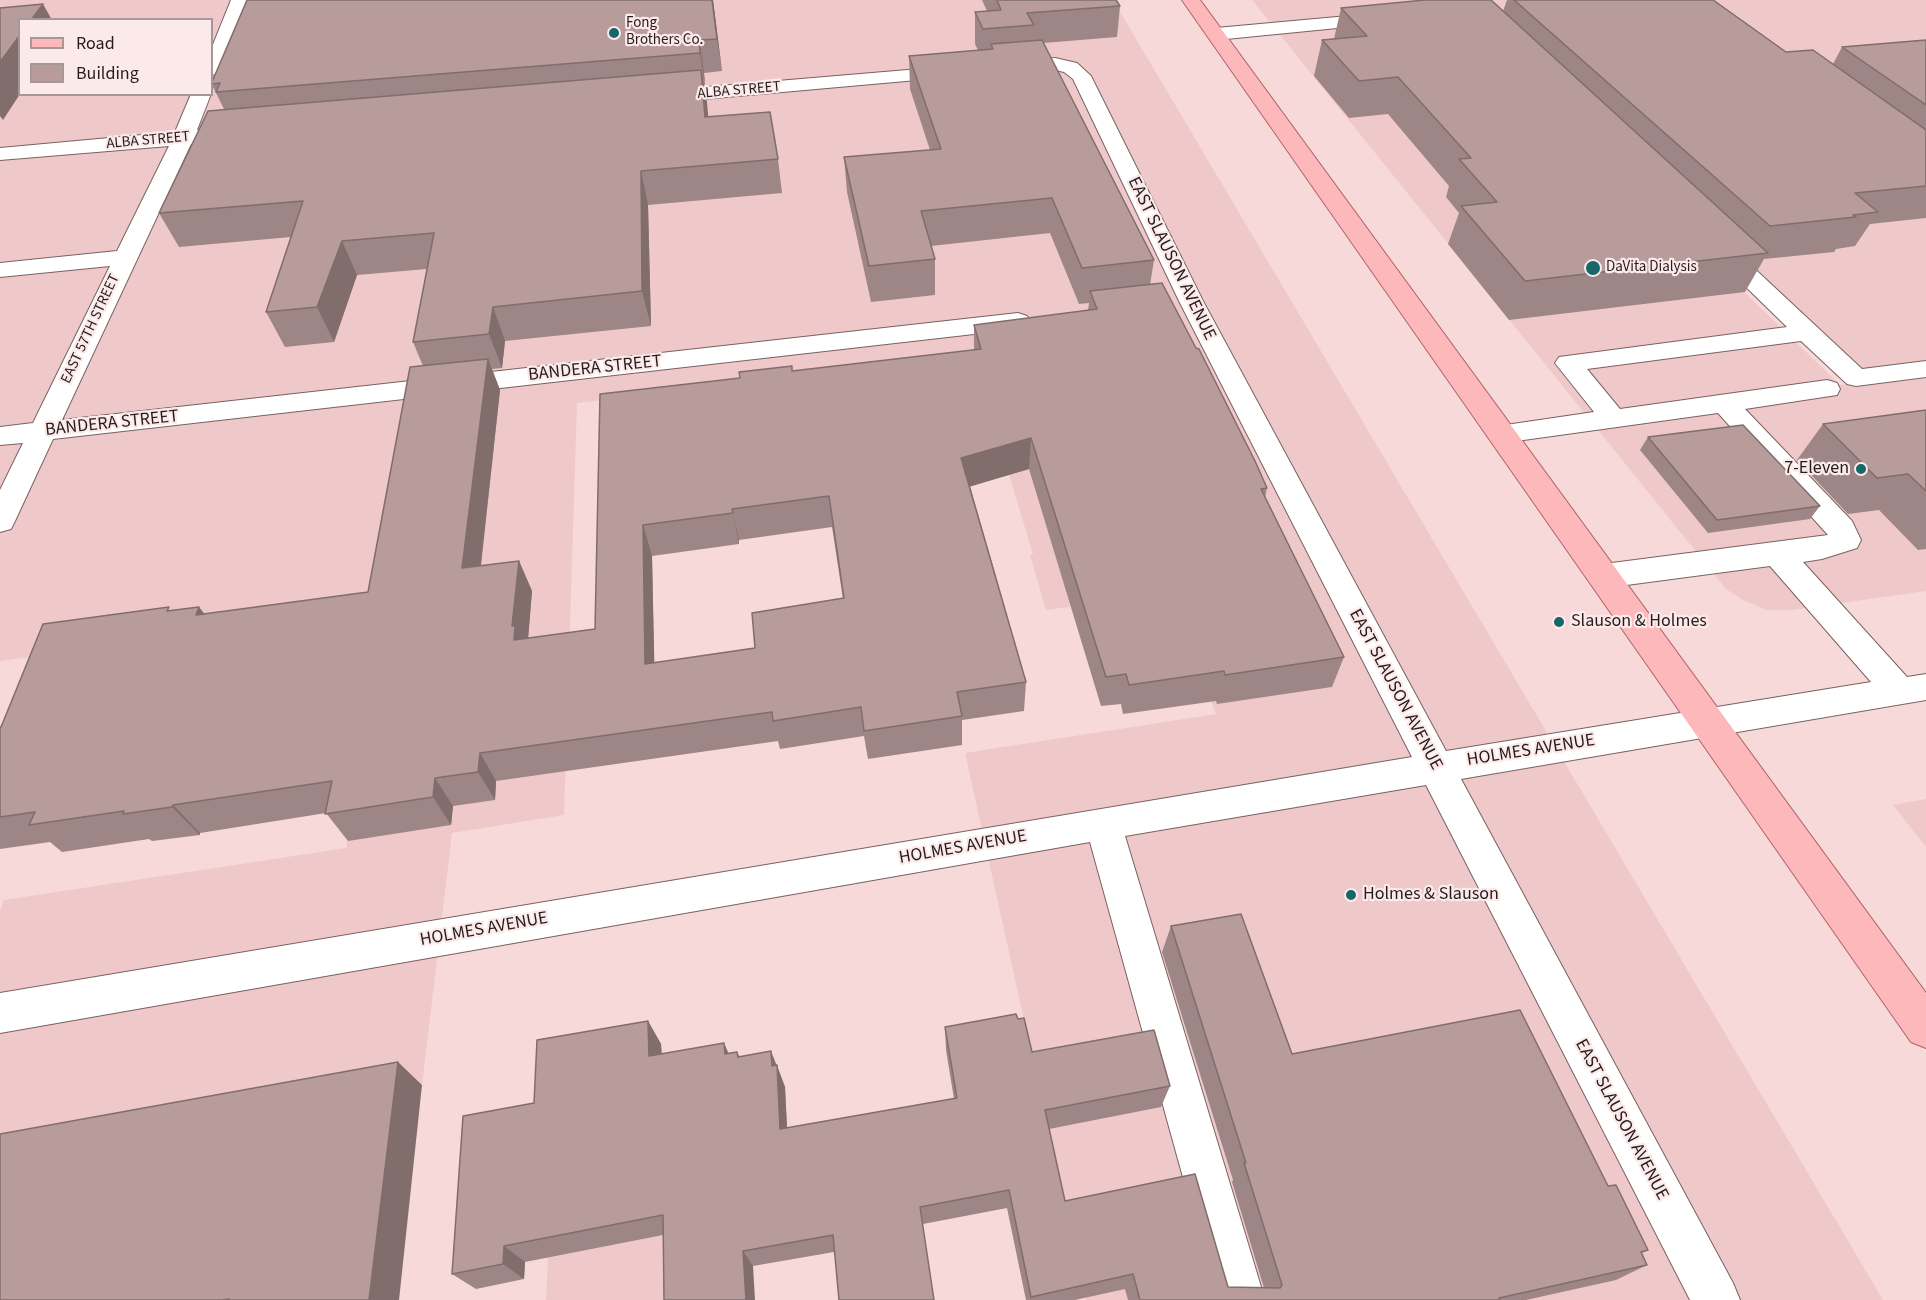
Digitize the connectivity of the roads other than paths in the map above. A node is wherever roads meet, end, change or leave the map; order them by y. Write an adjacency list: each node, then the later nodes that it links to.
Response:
1 (240, 0): 7 (street)
2 (1191, 0): 6 (main road)
3 (1299, 7): 5 (street)
4 (1397, 18): 5 (street)
5 (1314, 25): 6 (street)
6 (1216, 34): 24 (main road)
7 (213, 67)
8 (1081, 76): 10 (street, ALBA STREET); 31 (street, EAST SLAUSON AVENUE)
9 (200, 96): 12 (street, EAST 57TH STREET)
10 (634, 100)
11 (254, 132): 12 (street, ALBA STREET)
12 (183, 138): 13 (street, ALBA STREET); 15 (street, EAST 57TH STREET)
13 (0, 154)
14 (1703, 233): 18 (street)
15 (126, 257): 16 (street); 23 (street, EAST 57TH STREET)
16 (0, 270)
17 (1037, 318): 23 (street, BANDERA STREET)
18 (1807, 332): 19 (street); 22 (street)
19 (1926, 369)
20 (1827, 389): 21 (street)
21 (1725, 404): 22 (street); 27 (street)
22 (1614, 419): 24 (street)
23 (43, 431): 25 (street, BANDERA STREET); 26 (street, EAST 57TH STREET)
24 (1502, 434): 28 (main road)
25 (0, 436)
26 (0, 520)
27 (1778, 554): 28 (street); 29 (street)
28 (1604, 576): 30 (main road)
29 (1913, 689): 30 (street, HOLMES AVENUE)
30 (1710, 723): 31 (street, HOLMES AVENUE); 34 (main road)
31 (1436, 767): 32 (street, HOLMES AVENUE); 36 (street, EAST SLAUSON AVENUE)
32 (1103, 823): 33 (street, HOLMES AVENUE); 35 (street)
33 (0, 1013)
34 (1926, 1028)
35 (1241, 1300)
36 (1716, 1300)

